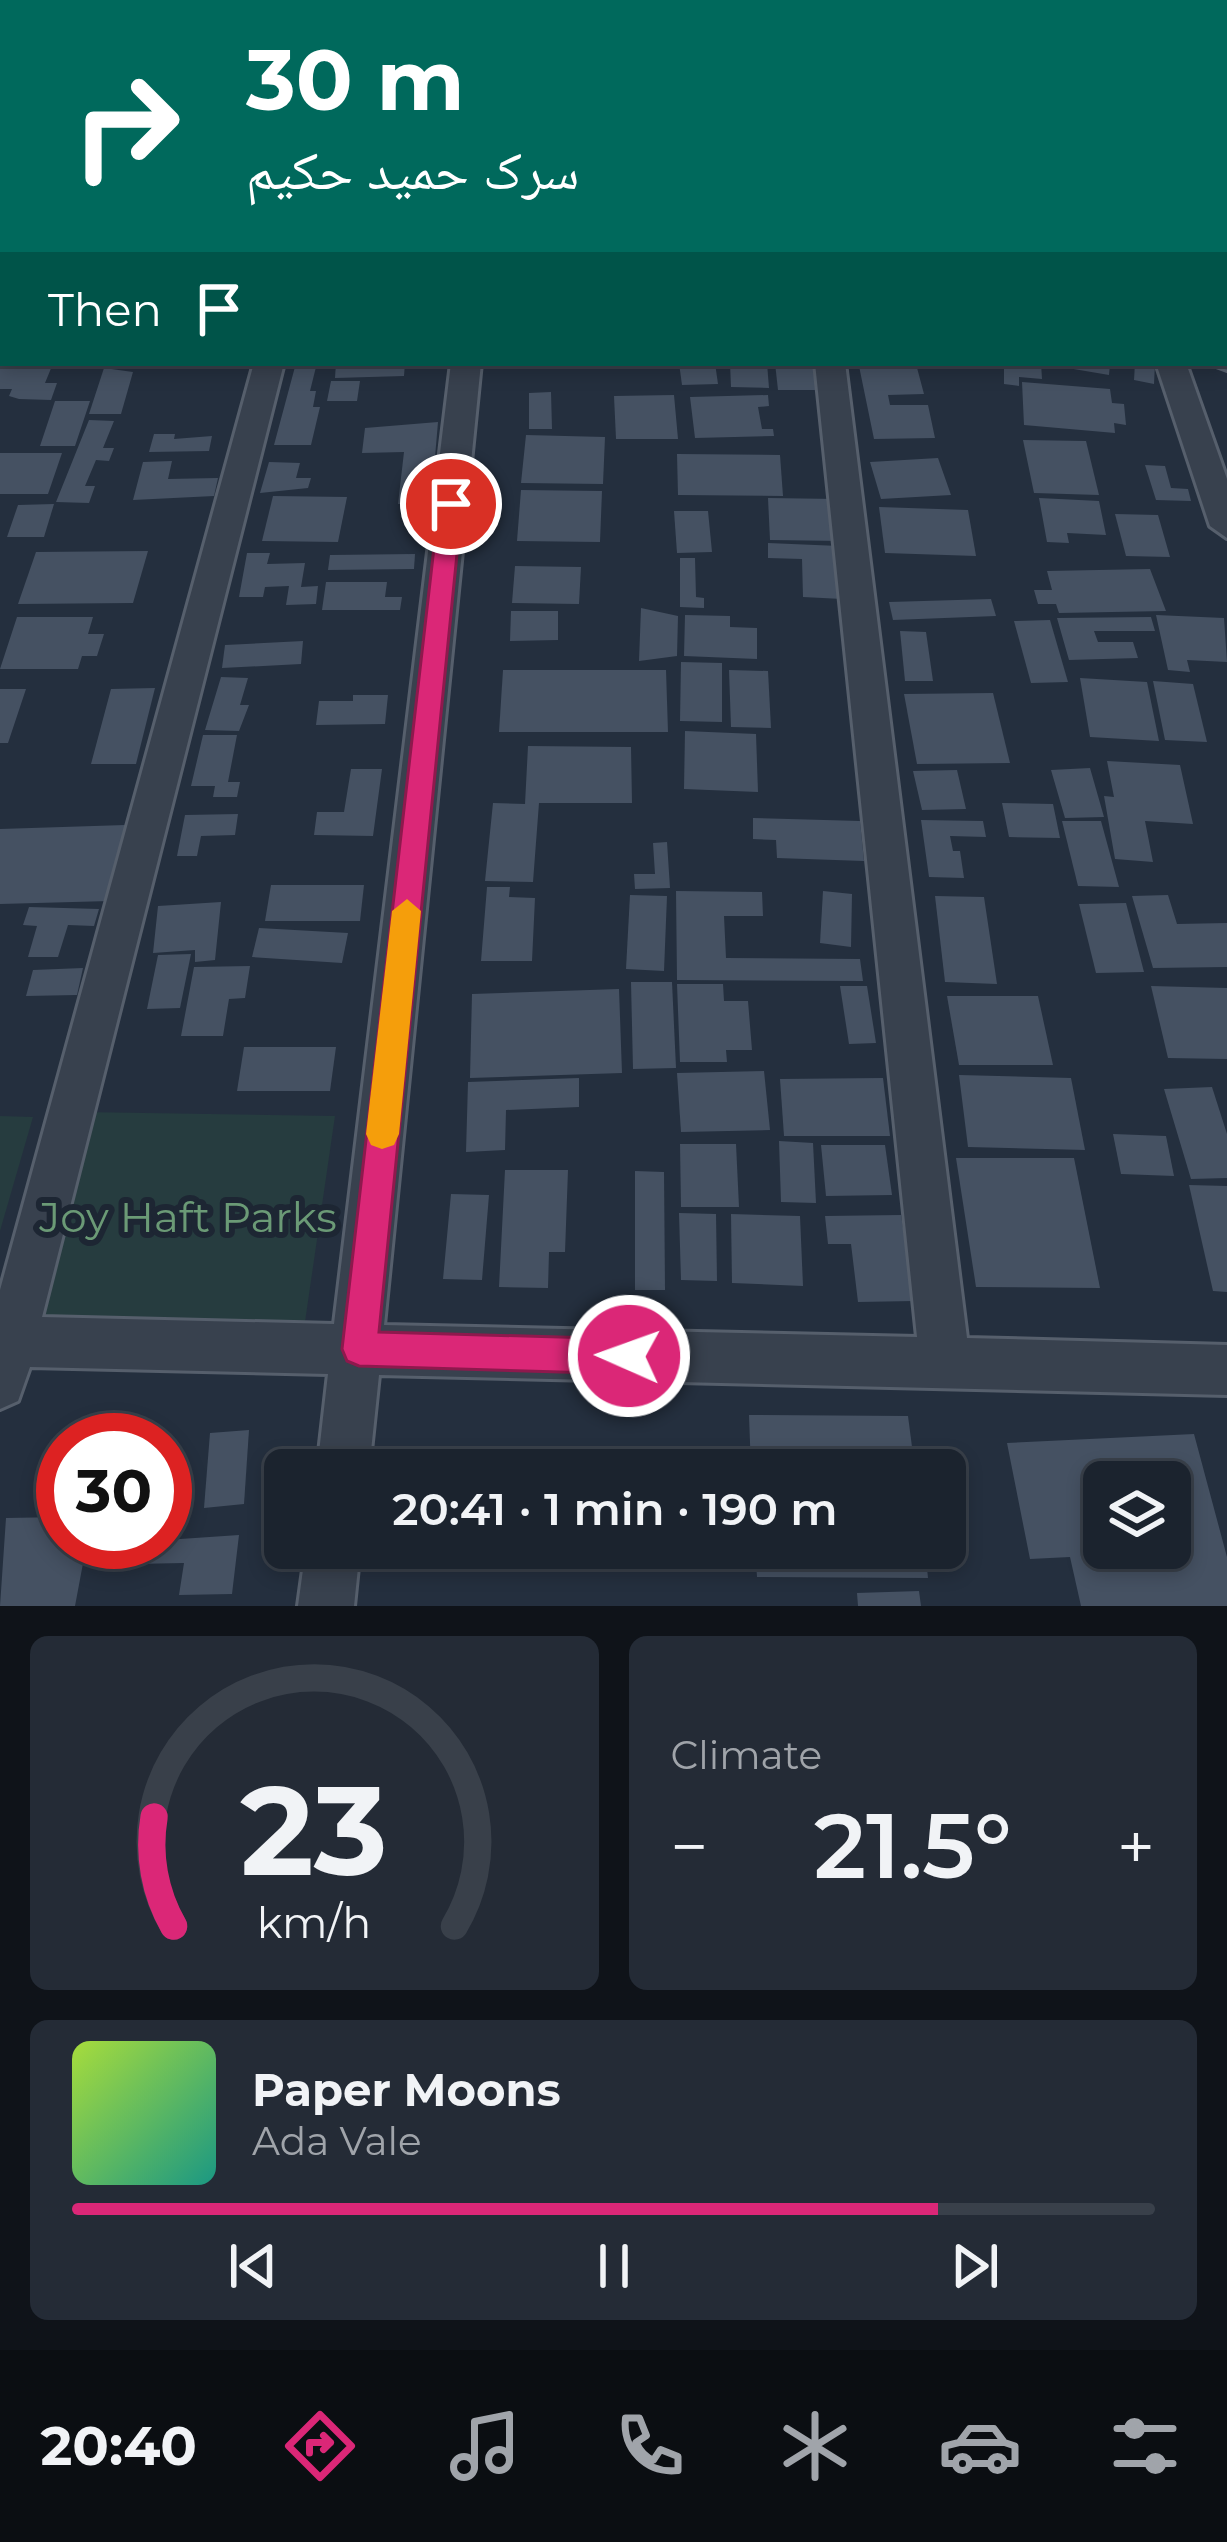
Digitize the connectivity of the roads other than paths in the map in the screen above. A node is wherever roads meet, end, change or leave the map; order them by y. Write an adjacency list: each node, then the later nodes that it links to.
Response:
1 (268, 366): 7 (street)
2 (466, 366): 6 (street)
3 (830, 366): 8 (street)
4 (1172, 366): 5 (street)
5 (1227, 526)
6 (359, 1349): 7 (street); 8 (street); 10 (street)
7 (4, 1355)
8 (945, 1365): 9 (street)
9 (1227, 1370)
10 (347, 1449)
11 (330, 1569): 12 (street)
12 (326, 1606)

